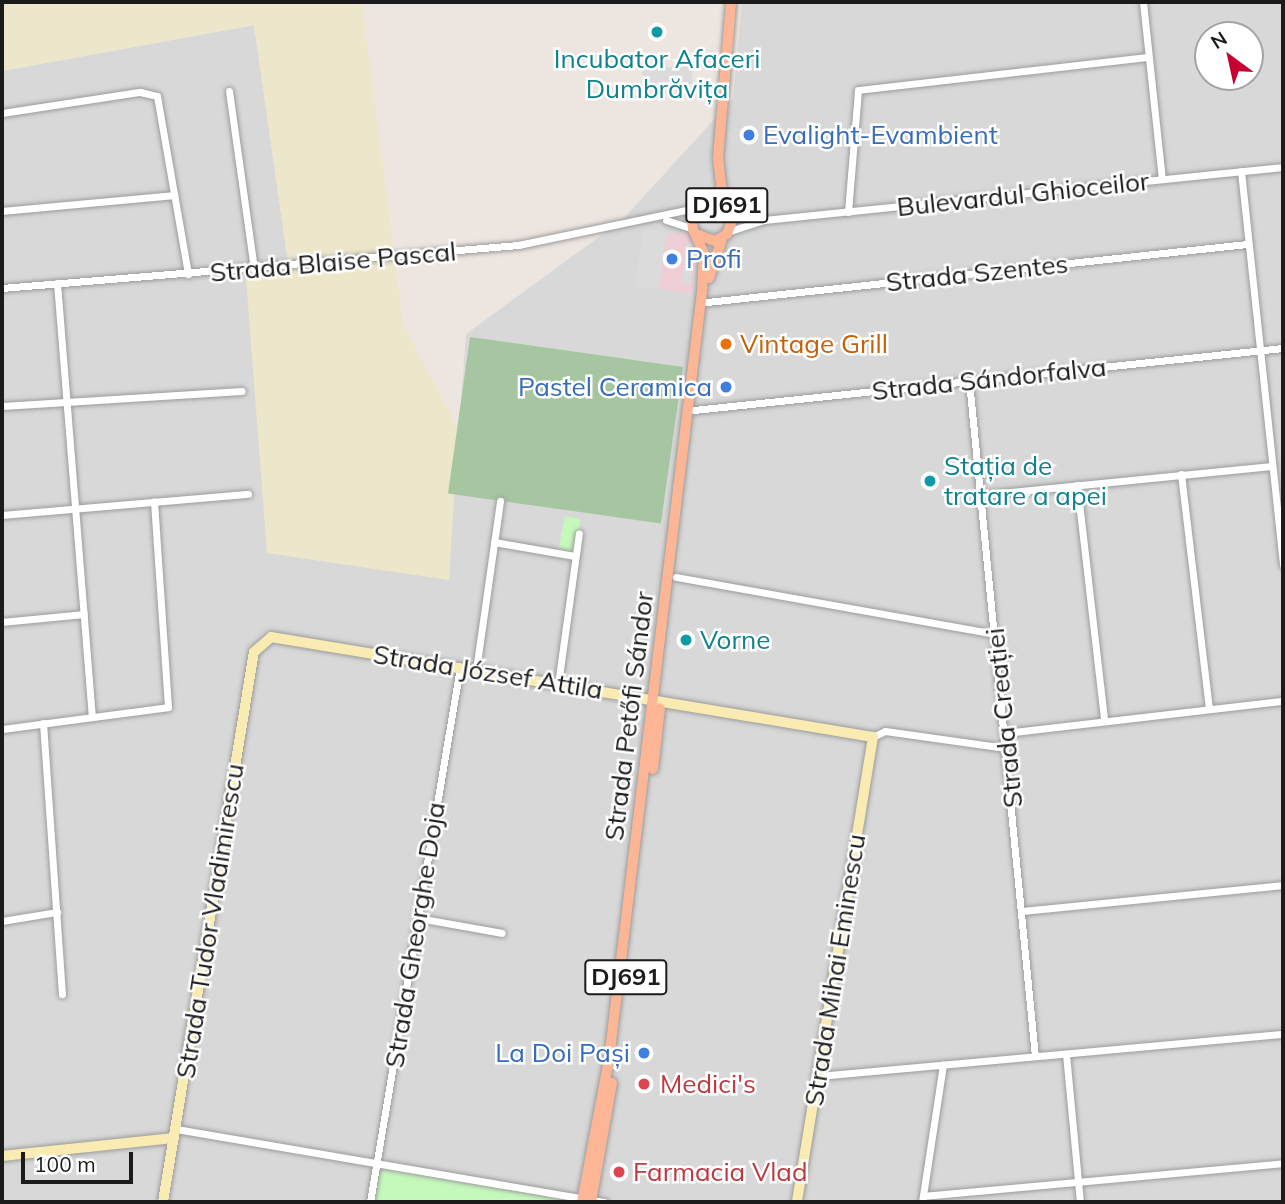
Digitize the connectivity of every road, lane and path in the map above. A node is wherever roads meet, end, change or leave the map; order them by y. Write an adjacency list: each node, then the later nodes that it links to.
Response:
1 (732, 2): 6 (main road, DJ691)
2 (1143, 2): 3 (street)
3 (1148, 57): 9 (street); 16 (street)
4 (229, 91): 22 (street)
5 (2, 113): 10 (street)
6 (718, 158): 11 (main road, DJ691); 12 (main road, DJ691)
7 (1283, 167): 8 (street, Bulevardul Ghioceilor)
8 (1241, 171): 9 (street, Bulevardul Ghioceilor); 21 (street)
9 (1162, 179): 16 (street, Bulevardul Ghioceilor)
10 (174, 195): 14 (street); 23 (street)
11 (704, 200): 12 (main road, DJ691); 13 (main road, DJ691)
12 (723, 201): 15 (main road, DJ691)
13 (695, 207): 17 (street, Strada Blaise Pascal); 19 (main road, DJ691)
14 (2, 211)
15 (732, 211): 18 (street, Bulevardul Ghioceilor); 20 (main road, DJ691)
16 (848, 212): 18 (street, Bulevardul Ghioceilor)
17 (662, 219): 19 (street, Strada Blaise Pascal); 22 (street, Strada Blaise Pascal)
18 (764, 220): 20 (street, Bulevardul Ghioceilor)
19 (695, 232): 20 (main road, DJ691); 55 (main road, Strada Petőfi Sándor / DJ691)
20 (726, 235): 26 (main road, Strada Petőfi Sándor / DJ691)
21 (1247, 244): 26 (street, Strada Szentes); 28 (street)
22 (254, 270): 23 (street, Strada Blaise Pascal)
23 (188, 274): 24 (street, Strada Blaise Pascal)
24 (57, 283): 25 (street, Strada Blaise Pascal); 31 (street)
25 (2, 288)
26 (707, 302): 33 (main road, Strada Petőfi Sándor / DJ691)
27 (1283, 348): 28 (street, Strada Sándorfalva)
28 (1259, 350): 29 (street, Strada Sándorfalva); 34 (street)
29 (969, 381): 33 (street, Strada Sándorfalva); 38 (street, Strada Creației)
30 (242, 391): 31 (street)
31 (68, 402): 32 (street); 41 (street)
32 (2, 406)
33 (694, 410): 47 (main road, Strada Petőfi Sándor / DJ691)
34 (1271, 466): 35 (street); 46 (street)
35 (1181, 474): 36 (street); 57 (street)
36 (1077, 485): 38 (street); 59 (street)
37 (248, 494): 39 (street)
38 (982, 495): 50 (street, Strada Creației)
39 (154, 501): 41 (street); 58 (street)
40 (500, 501): 44 (street)
41 (77, 508): 42 (street); 48 (street)
42 (2, 515)
43 (579, 533): 45 (street)
44 (494, 542): 45 (street); 53 (street)
45 (575, 556): 54 (street)
46 (1283, 565)
47 (676, 577): 50 (street); 55 (main road, Strada Petőfi Sándor / DJ691)
48 (84, 614): 49 (street); 58 (street)
49 (2, 622)
50 (995, 634): 62 (street, Strada Creației)
51 (259, 640): 52 (street, Strada József Attila); 77 (street, Strada Tudor Vladimirescu)
52 (460, 667): 53 (street, Strada József Attila); 68 (street, Strada Gheorghe Doja)
53 (476, 670): 54 (street, Strada József Attila)
54 (558, 684): 55 (street, Strada József Attila)
55 (658, 700): 63 (street, Strada József Attila); 83 (main road, Strada Petőfi Sándor / DJ691)
56 (1283, 701): 57 (street)
57 (1209, 708): 59 (street)
58 (92, 717): 60 (street)
59 (1104, 720): 62 (street)
60 (43, 723): 61 (street); 67 (street)
61 (2, 729)
62 (1005, 733): 64 (street, Strada Creației)
63 (873, 737): 64 (street, Strada József Attila); 76 (street, Strada Mihai Eminescu)
64 (1006, 748): 66 (street, Strada Creației)
65 (1283, 885): 66 (street)
66 (1023, 911): 74 (street, Strada Creației)
67 (57, 912): 69 (street); 71 (street)
68 (418, 918): 70 (street); 80 (street, Strada Gheorghe Doja)
69 (2, 921)
70 (502, 933)
71 (62, 994)
72 (1283, 1034): 73 (street)
73 (1066, 1054): 74 (street); 81 (street)
74 (1035, 1056): 75 (street)
75 (943, 1065): 76 (street); 82 (street)
76 (818, 1076): 87 (street, Strada Mihai Eminescu)
77 (175, 1134): 78 (street); 80 (street); 84 (street, Strada Tudor Vladimirescu)
78 (2, 1156)
79 (1283, 1163): 81 (street)
80 (377, 1164): 83 (street); 85 (street, Strada Gheorghe Doja)
81 (1078, 1182): 82 (street); 88 (street)
82 (922, 1199)
83 (587, 1201): 86 (street)
84 (163, 1202)
85 (370, 1202)
86 (605, 1202)
87 (797, 1202)
88 (1080, 1202)

